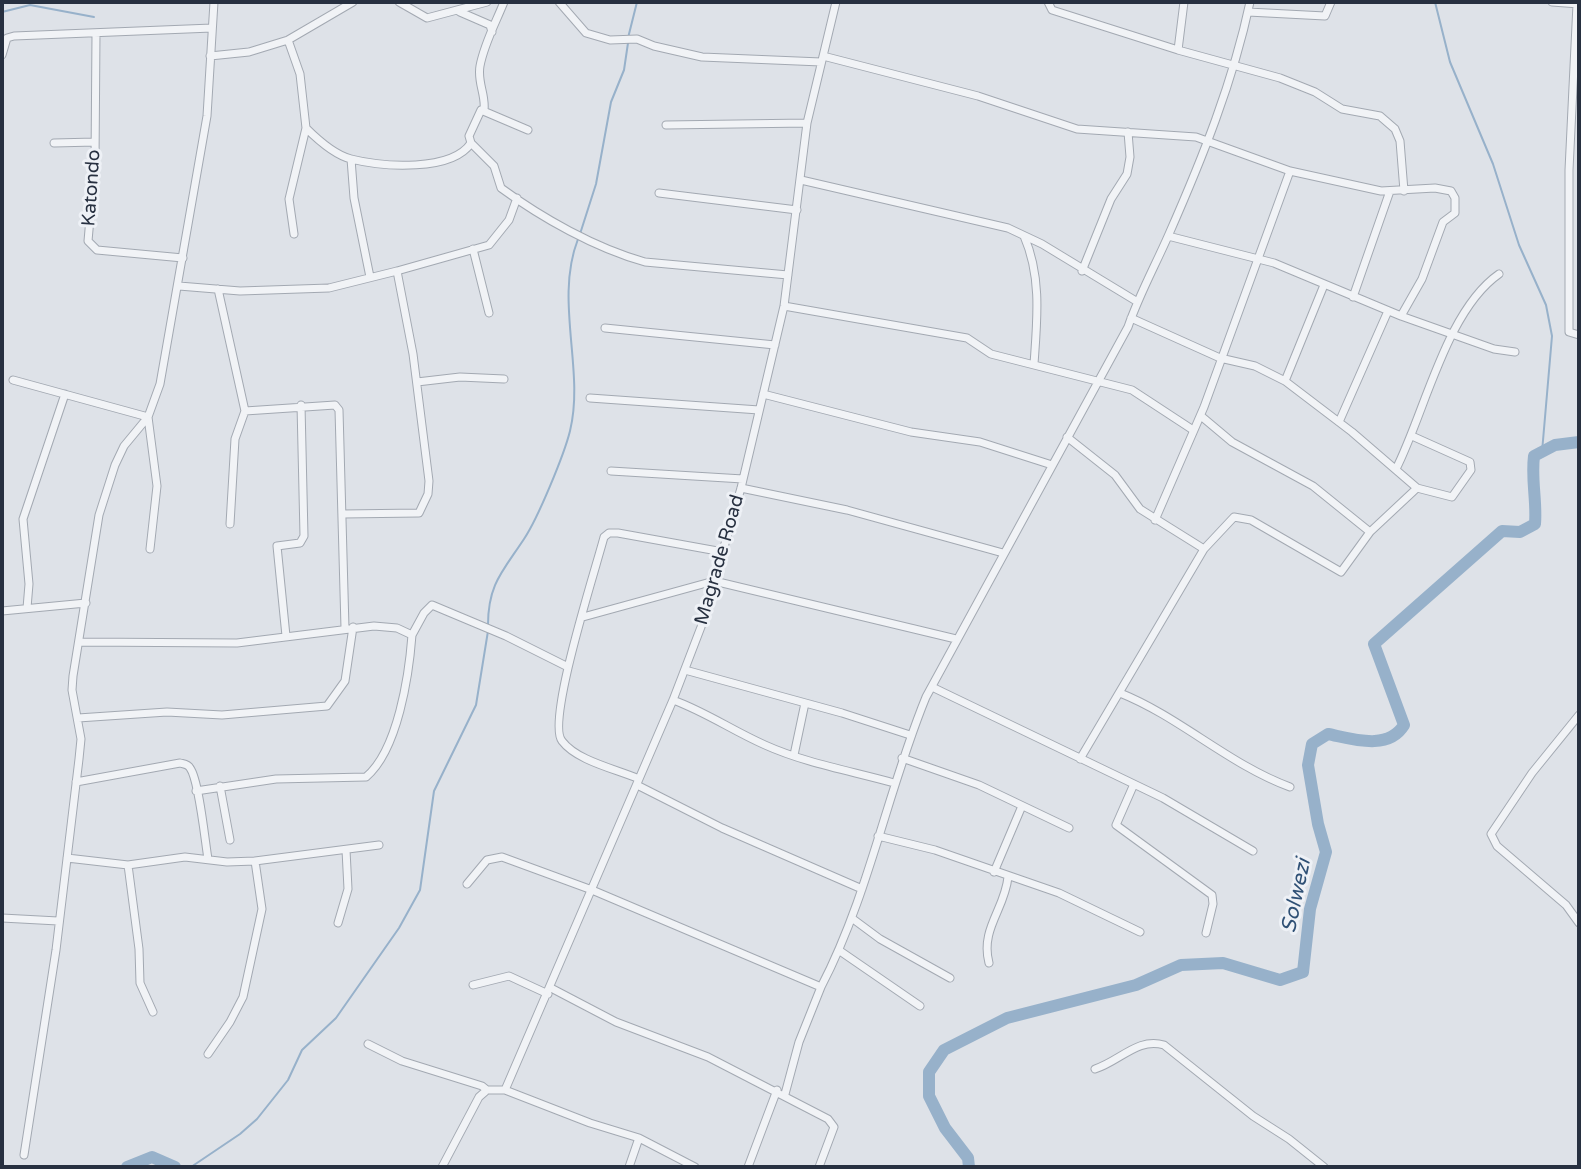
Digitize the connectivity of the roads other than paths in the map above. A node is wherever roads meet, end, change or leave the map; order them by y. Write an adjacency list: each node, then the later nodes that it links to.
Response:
1 (214, 2): 16 (street)
2 (354, 2): 19 (street)
3 (399, 2): 14 (street)
4 (487, 2): 14 (street)
5 (504, 2): 17 (street)
6 (559, 2): 23 (street)
7 (836, 2): 23 (street, Magrade Road)
8 (1048, 2): 20 (street)
9 (1184, 2): 20 (street)
10 (1250, 2): 15 (street)
11 (1331, 2): 15 (street)
12 (1552, 2): 13 (street)
13 (1578, 4): 66 (street)
14 (458, 11): 17 (street)
15 (1248, 12): 24 (street)
16 (212, 28): 18 (street); 22 (street)
17 (492, 33): 25 (street)
18 (96, 34): 21 (street); 31 (street, Katondo)
19 (288, 40): 22 (street); 28 (street)
20 (1178, 50): 24 (street)
21 (2, 55)
22 (211, 56): 47 (street)
23 (822, 59): 26 (street, Magrade Road); 30 (street)
24 (1234, 65): 32 (street); 39 (street)
25 (484, 110): 29 (street); 34 (street)
26 (807, 123): 27 (street); 37 (street, Magrade Road)
27 (666, 125)
28 (306, 128): 35 (street); 43 (street)
29 (528, 130)
30 (1128, 132): 32 (street); 50 (street)
31 (95, 142): 33 (street); 47 (street, Katondo)
32 (1207, 142): 36 (street); 45 (street)
33 (54, 143)
34 (471, 143): 35 (street); 41 (street)
35 (351, 159): 53 (street)
36 (1290, 171): 38 (street); 48 (street)
37 (801, 180): 42 (street, Magrade Road); 44 (street)
38 (1390, 191): 39 (street); 57 (street)
39 (1404, 191): 62 (street)
40 (659, 193): 42 (street)
41 (517, 198): 46 (street); 52 (street)
42 (797, 210): 52 (street, Magrade Road)
43 (294, 234)
44 (1024, 236): 50 (street); 70 (street)
45 (1168, 236): 48 (street); 58 (street)
46 (473, 249): 49 (street); 61 (street)
47 (183, 258): 55 (street)
48 (1256, 259): 54 (street); 69 (street)
49 (397, 271): 53 (street); 75 (street)
50 (1082, 271): 58 (street)
51 (1499, 274): 65 (street)
52 (788, 275): 59 (street, Magrade Road)
53 (370, 278): 56 (street)
54 (1324, 285): 57 (street); 73 (street)
55 (179, 286): 56 (street); 83 (street)
56 (218, 289): 81 (street)
57 (1353, 297): 60 (street)
58 (1136, 301): 63 (street)
59 (784, 306): 67 (street, Magrade Road); 70 (street)
60 (1388, 311): 62 (street); 84 (street)
61 (489, 313)
62 (1401, 316): 65 (street)
63 (1131, 318): 69 (street); 74 (street)
64 (605, 328): 67 (street)
65 (1454, 333): 68 (street); 86 (street)
66 (1579, 335)
67 (775, 345): 77 (street, Magrade Road)
68 (1515, 352)
69 (1220, 358): 73 (street); 82 (street)
70 (1034, 364): 74 (street)
71 (505, 379): 75 (street)
72 (13, 380): 76 (street)
73 (1286, 380): 84 (street)
74 (1099, 381): 85 (street); 87 (street)
75 (417, 382): 94 (street)
76 (65, 394): 83 (street); 104 (street)
77 (763, 394): 80 (street, Magrade Road); 88 (street)
78 (590, 398): 80 (street)
79 (301, 405): 81 (street); 94 (street); 109 (street)
80 (759, 410): 91 (street, Magrade Road)
81 (246, 411): 96 (street)
82 (1200, 415): 85 (street); 97 (street)
83 (148, 417): 98 (street); 103 (street)
84 (1339, 422): 89 (street)
85 (1193, 429): 95 (street)
86 (1412, 436): 89 (street); 93 (street)
87 (1068, 437): 88 (street); 95 (street)
88 (1052, 465): 101 (street)
89 (1396, 469): 93 (street)
90 (611, 471): 91 (street)
91 (743, 479): 92 (street, Magrade Road)
92 (741, 488): 100 (street, Magrade Road); 101 (street)
93 (1417, 488): 97 (street)
94 (343, 514): 107 (street)
95 (1155, 520): 99 (street)
96 (230, 524)
97 (1370, 532): 99 (street)
98 (150, 549)
99 (1204, 549): 115 (street)
100 (723, 552): 102 (street, Magrade Road); 106 (street)
101 (1003, 553): 110 (street)
102 (714, 581): 106 (street); 110 (street); 113 (street, Magrade Road)
103 (86, 603): 104 (street); 111 (street)
104 (27, 608): 105 (street)
105 (2, 611)
106 (583, 617): 112 (street)
107 (349, 628): 108 (street); 109 (street); 119 (street)
108 (412, 635): 112 (street); 128 (street)
109 (286, 636): 111 (street)
110 (956, 639): 114 (street)
111 (80, 642): 119 (street)
112 (569, 667): 125 (street)
113 (685, 670): 116 (street, Magrade Road); 117 (street)
114 (932, 687): 120 (street); 123 (street)
115 (1119, 692): 123 (street); 129 (street)
116 (673, 700): 121 (street); 125 (street, Magrade Road)
117 (805, 704): 120 (street); 121 (street)
118 (1579, 715): 151 (street)
119 (78, 718): 124 (street)
120 (910, 735): 122 (street)
121 (794, 755): 126 (street)
122 (902, 758): 126 (street); 131 (street)
123 (1080, 759): 127 (street)
124 (76, 782): 130 (street); 138 (street)
125 (638, 782): 145 (street); 146 (street, Magrade Road)
126 (894, 783): 133 (street)
127 (1134, 785): 137 (street); 153 (street)
128 (220, 786): 130 (street); 134 (street)
129 (1290, 787)
130 (196, 791): 139 (street)
131 (1022, 806): 132 (street); 142 (street)
132 (1069, 828)
133 (878, 836): 142 (street); 145 (street)
134 (230, 840)
135 (379, 845): 136 (street)
136 (346, 849): 140 (street); 150 (street)
137 (1253, 851)
138 (66, 858): 141 (street); 149 (street)
139 (208, 859): 140 (street); 141 (street)
140 (255, 861): 163 (street)
141 (128, 865): 161 (street)
142 (994, 872): 143 (street)
143 (1008, 877): 152 (street); 155 (street)
144 (467, 884): 146 (street)
145 (862, 889): 148 (street)
146 (592, 890): 158 (street); 159 (street, Magrade Road)
147 (2, 918): 149 (street)
148 (853, 919): 154 (street); 156 (street)
149 (58, 921): 169 (street)
150 (338, 923)
151 (1579, 923)
152 (1140, 932)
153 (1206, 933)
154 (840, 951): 158 (street); 160 (street)
155 (989, 963)
156 (950, 978)
157 (473, 985): 159 (street)
158 (821, 986): 167 (street)
159 (549, 991): 166 (street, Magrade Road); 167 (street)
160 (920, 1006)
161 (153, 1012)
162 (368, 1044): 165 (street)
163 (208, 1054)
164 (1095, 1069): 175 (street)
165 (486, 1090): 166 (street); 170 (street)
166 (505, 1090): 168 (street)
167 (781, 1092): 173 (street); 174 (street)
168 (639, 1138): 171 (street); 172 (street)
169 (24, 1155)
170 (442, 1167)
171 (629, 1167)
172 (695, 1167)
173 (747, 1167)
174 (819, 1167)
175 (1324, 1167)

